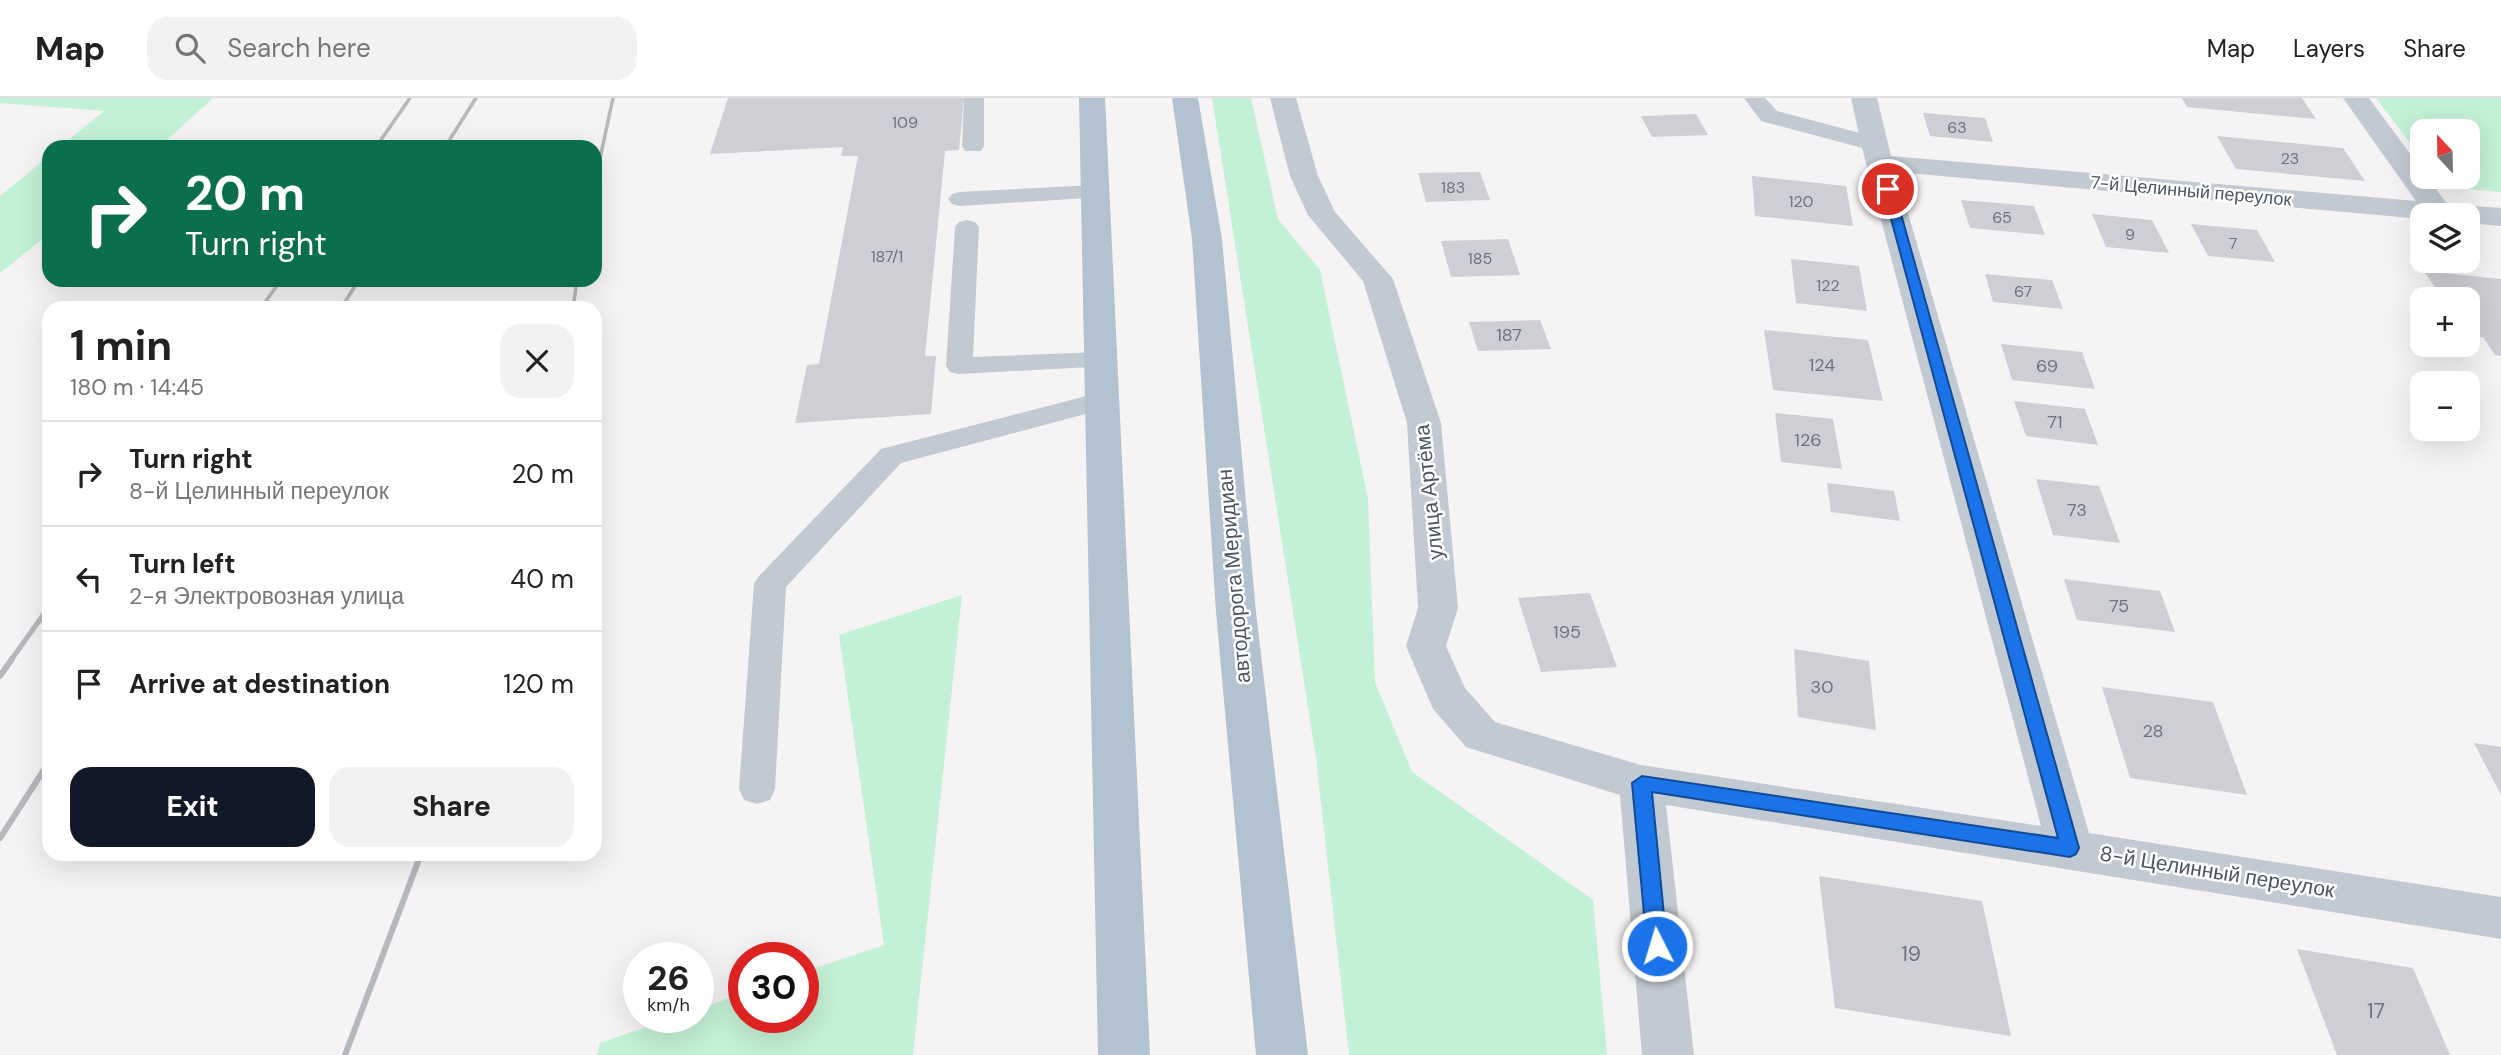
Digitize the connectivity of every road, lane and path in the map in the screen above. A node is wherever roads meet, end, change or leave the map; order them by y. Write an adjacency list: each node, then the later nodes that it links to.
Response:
1 (974, 98): 8 (lane)
2 (1093, 98): 10 (main road)
3 (1185, 98): 23 (main road, автодорога Меридиан)
4 (1283, 98): 18 (street, улица Артёма)
5 (1754, 98): 9 (lane)
6 (1864, 98): 9 (street)
7 (2356, 98): 12 (street)
8 (974, 146)
9 (1877, 153): 13 (street, 7-й Целинный переулок); 20 (street)
10 (1095, 192): 11 (lane); 17 (main road)
11 (960, 199)
12 (2432, 203)
13 (2410, 210)
14 (2480, 216): 15 (street, 7-й Целинный переулок)
15 (2501, 217)
16 (967, 227): 17 (lane)
17 (1101, 380): 19 (lane); 22 (main road)
18 (1642, 783): 20 (street, 8-й Целинный переулок); 24 (street)
19 (757, 789)
20 (2070, 848): 21 (street, 8-й Целинный переулок)
21 (2501, 918)
22 (1124, 1055)
23 (1282, 1055)
24 (1668, 1055)

